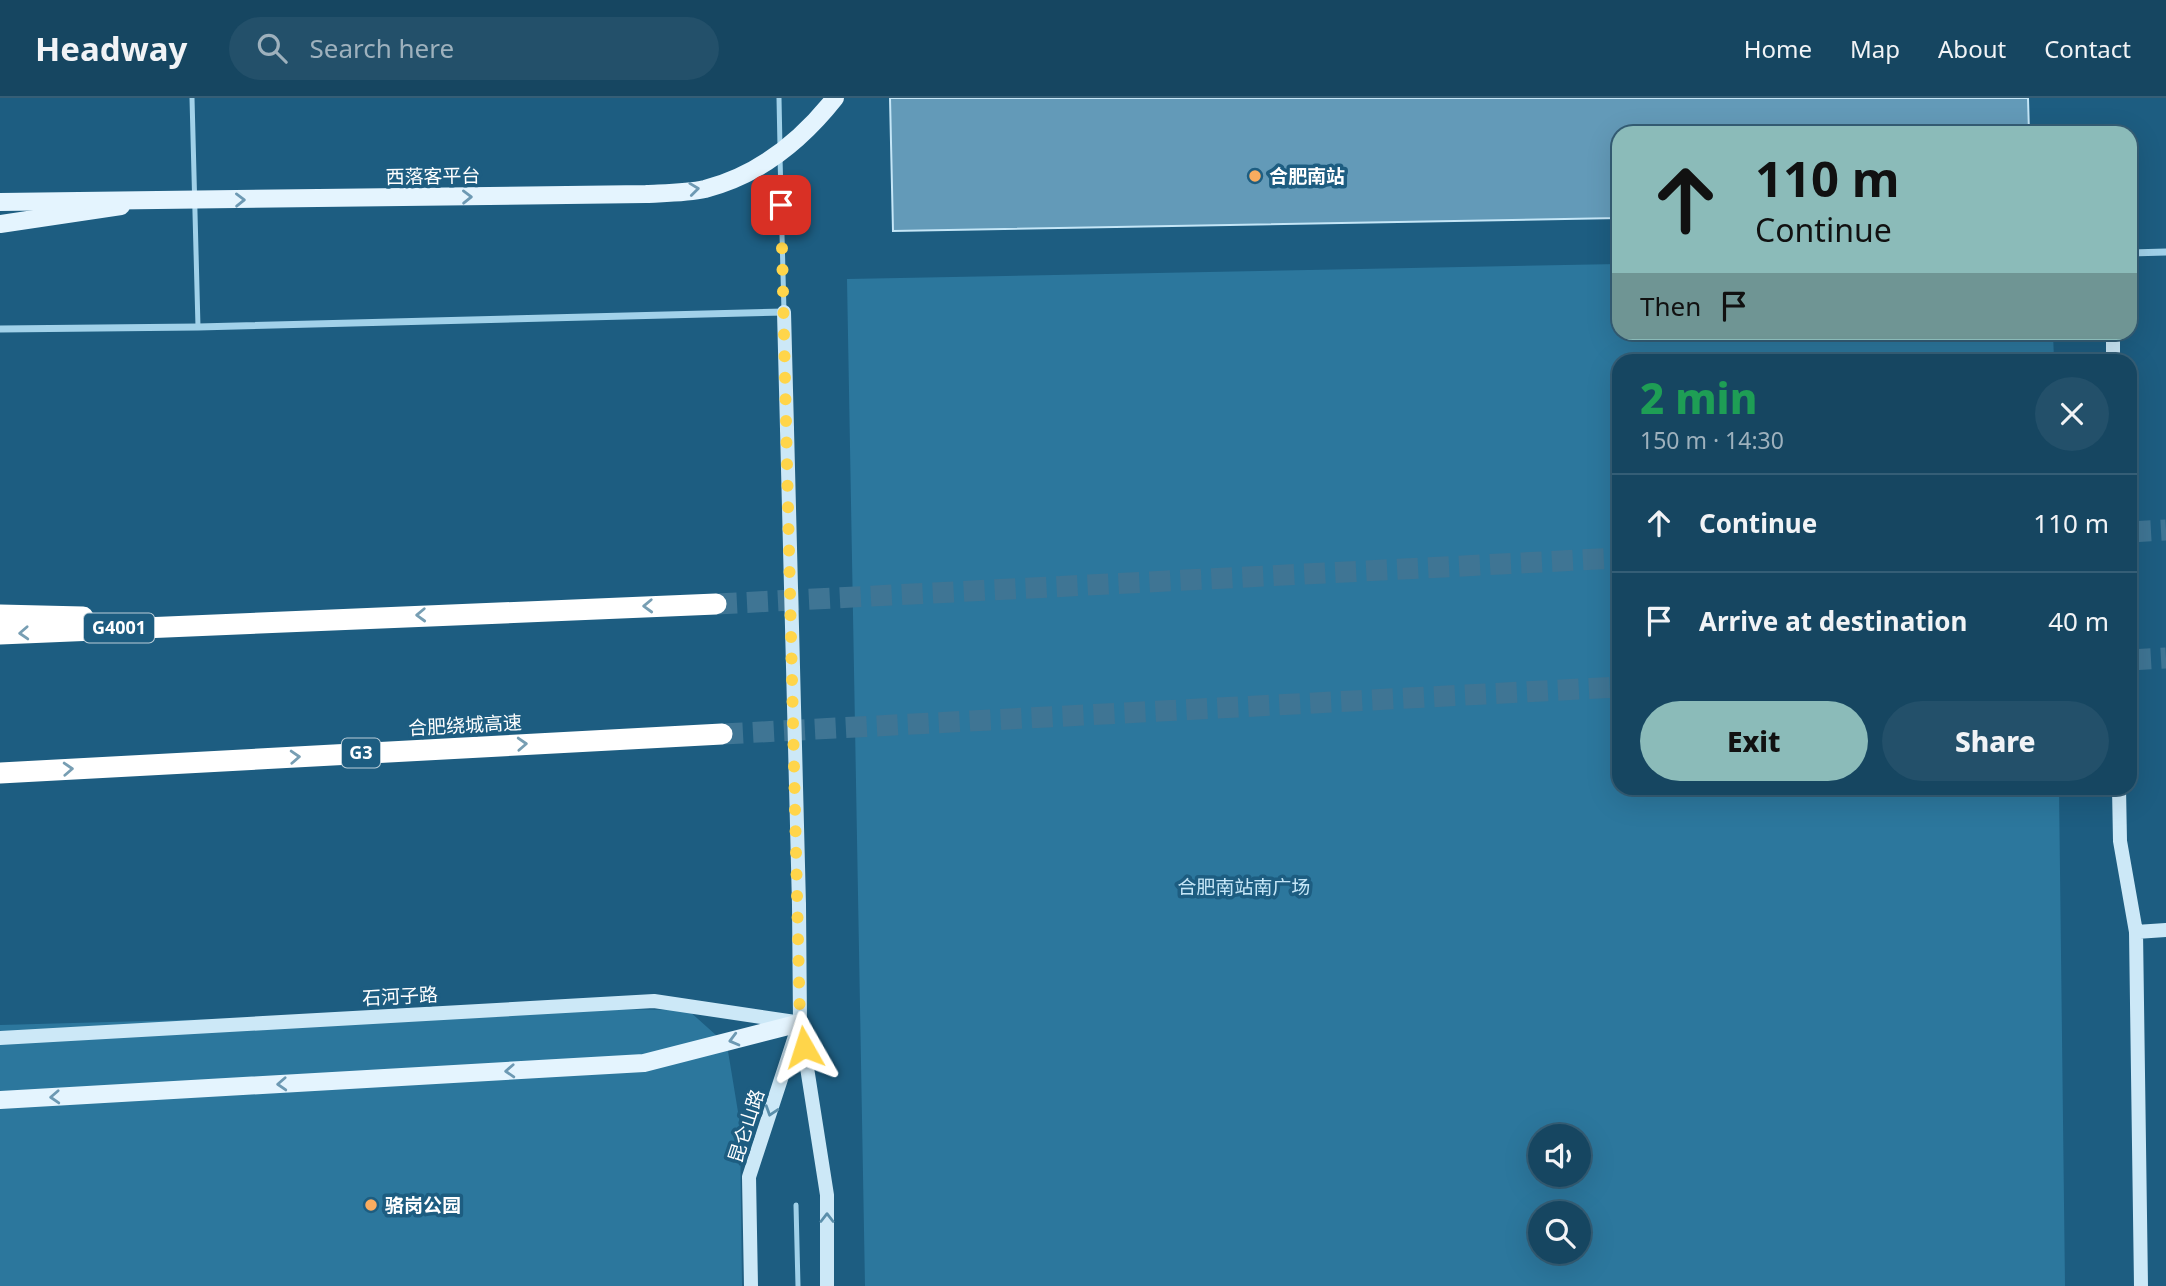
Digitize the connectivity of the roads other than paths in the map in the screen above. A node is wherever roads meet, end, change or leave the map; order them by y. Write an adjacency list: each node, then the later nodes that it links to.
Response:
1 (192, 98): 10 (lane)
2 (779, 98): 9 (lane)
3 (835, 98): 4 (main road, 西落客平台, one-way to 3, bridge)
4 (162, 201): 5 (main road, 西落客平台, bridge); 6 (main road, bridge)
5 (0, 202)
6 (0, 224)
7 (2166, 252): 8 (street)
8 (2137, 253)
9 (784, 312): 10 (street); 21 (street, 昆仑山路, bridge)
10 (198, 327): 11 (street)
11 (0, 329)
12 (716, 604): 14 (highway, one-way to 14)
13 (0, 614): 14 (highway)
14 (239, 622): 15 (highway, G4001, one-way to 15)
15 (0, 634)
16 (722, 734): 17 (highway, 合肥绕城高速 / G3, one-way to 16)
17 (0, 773)
18 (2119, 795): 20 (street)
19 (2166, 930): 20 (street)
20 (2136, 932): 28 (street)
21 (800, 1023): 22 (street, 石河子路); 23 (main road, one-way to 23); 25 (street, 昆仑山路, one-way to 25); 27 (street, 昆仑山路, one-way to 21)
22 (0, 1038)
23 (0, 1100)
24 (796, 1205): 26 (lane)
25 (751, 1286)
26 (798, 1286)
27 (827, 1286)
28 (2141, 1286)

